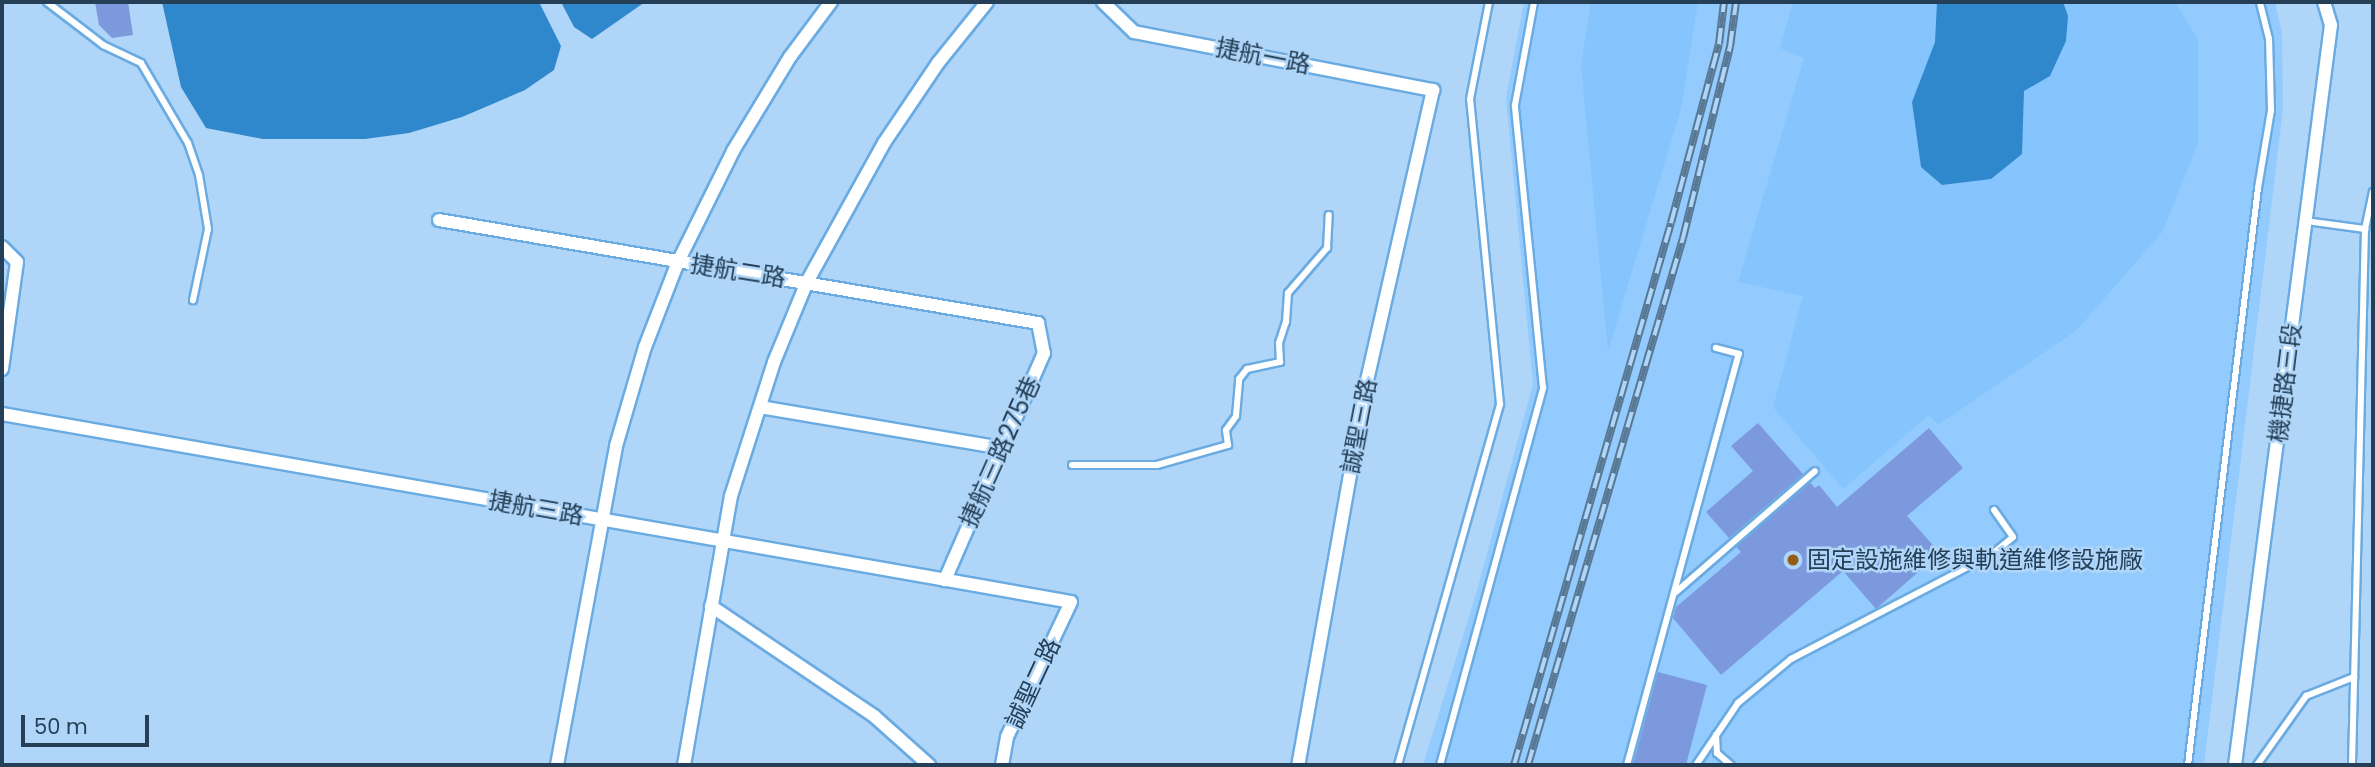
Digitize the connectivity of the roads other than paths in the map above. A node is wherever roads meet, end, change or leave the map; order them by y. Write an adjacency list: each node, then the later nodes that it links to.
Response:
1 (47, 2): 18 (lane)
2 (831, 2): 16 (street)
3 (987, 2): 17 (street)
4 (1103, 2): 9 (street, 捷航一路)
5 (1489, 2): 41 (lane)
6 (1534, 2): 42 (lane)
7 (2260, 2): 46 (lane)
8 (2325, 2): 13 (street, 機捷路三段)
9 (1433, 90): 40 (street, 誠聖三路)
10 (2373, 192): 14 (lane)
11 (1329, 215): 25 (lane)
12 (439, 220): 16 (street, 捷航二路)
13 (2306, 221): 14 (lane); 47 (street, 機捷路三段)
14 (2365, 229): 34 (lane)
15 (2, 247): 21 (street)
16 (678, 262): 17 (street, 捷航二路); 28 (street)
17 (807, 282): 19 (street, 捷航二路); 22 (street)
18 (193, 300)
19 (1038, 323): 24 (street, 捷航三路275巷)
20 (1716, 348): 31 (lane)
21 (2, 369)
22 (760, 407): 24 (street); 29 (street)
23 (2, 414): 28 (street, 捷航三路)
24 (1002, 448): 30 (street, 捷航三路275巷)
25 (1072, 465)
26 (1815, 471): 31 (lane)
27 (1994, 510): 35 (lane)
28 (601, 519): 29 (street, 捷航三路); 36 (street)
29 (723, 541): 30 (street, 捷航三路); 33 (street)
30 (945, 580): 32 (street, 捷航三路)
31 (1674, 593): 43 (lane)
32 (1070, 602): 39 (street, 誠聖二路)
33 (711, 606): 37 (street); 38 (street)
34 (2354, 677): 48 (lane); 49 (lane)
35 (1716, 735): 44 (lane); 45 (lane)
36 (557, 765)
37 (684, 765)
38 (929, 765)
39 (1002, 765)
40 (1298, 765)
41 (1398, 765)
42 (1440, 765)
43 (1627, 765)
44 (1696, 765)
45 (1731, 765)
46 (2188, 765)
47 (2235, 765)
48 (2257, 765)
49 (2352, 765)

